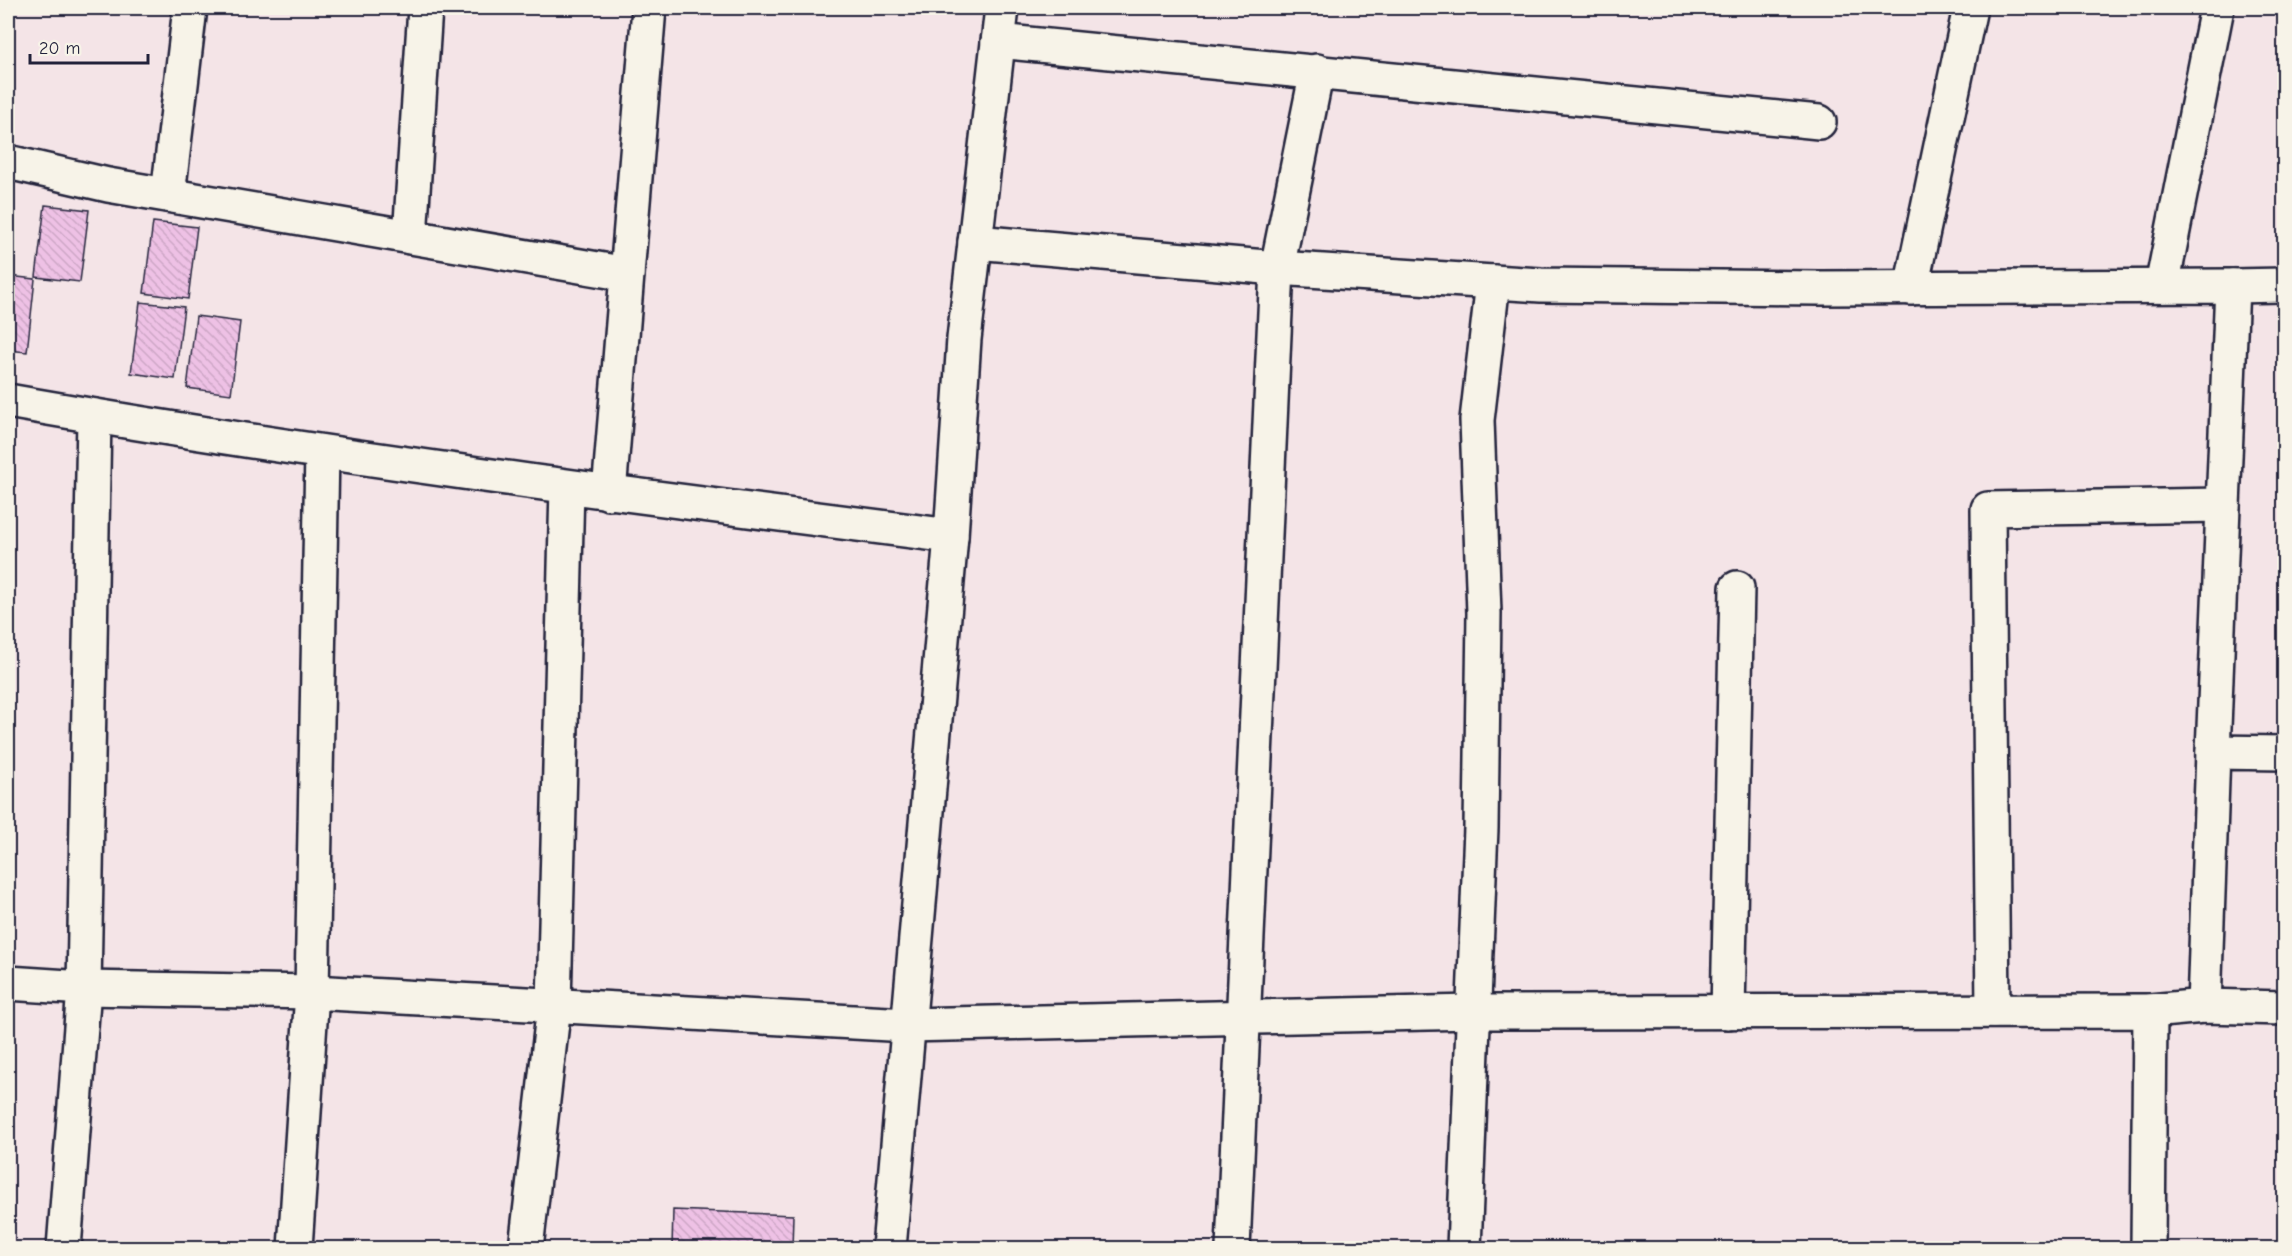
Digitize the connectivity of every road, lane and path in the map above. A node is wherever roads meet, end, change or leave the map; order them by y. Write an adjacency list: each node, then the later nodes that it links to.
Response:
1 (190, 8): 11 (street)
2 (425, 8): 12 (street)
3 (649, 8): 15 (street)
4 (1002, 8): 7 (street)
5 (1970, 8): 20 (street)
6 (2217, 8): 18 (street)
7 (998, 41): 8 (street); 13 (street)
8 (1317, 71): 9 (street); 14 (street)
9 (1820, 122)
10 (8, 162): 11 (street)
11 (168, 195): 12 (street)
12 (410, 237): 15 (street)
13 (975, 242): 14 (street); 27 (street)
14 (1277, 268): 16 (street); 41 (street)
15 (627, 274): 25 (street)
16 (1494, 282): 20 (street); 39 (street)
17 (2284, 285): 19 (street)
18 (2162, 286): 19 (street); 20 (street)
19 (2232, 286): 26 (street)
20 (1911, 288)
21 (8, 401): 22 (street)
22 (94, 416): 23 (street); 32 (street)
23 (322, 452): 24 (street); 33 (street)
24 (567, 487): 25 (street); 34 (street)
25 (609, 493): 27 (street)
26 (2223, 505): 29 (street); 37 (street)
27 (951, 536): 42 (street)
28 (1737, 588): 40 (street)
29 (2213, 752): 30 (street); 35 (street)
30 (2284, 753)
31 (8, 983): 32 (street)
32 (84, 988): 33 (street); 43 (street)
33 (312, 992): 34 (street); 44 (street)
34 (554, 1005): 42 (street); 45 (street)
35 (2204, 1006): 36 (street); 38 (street)
36 (2284, 1008)
37 (1993, 1011): 38 (street); 40 (street)
38 (2150, 1011): 49 (street)
39 (1473, 1012): 40 (street); 41 (street); 48 (street)
40 (1728, 1012)
41 (1242, 1016): 42 (street); 47 (street)
42 (907, 1025): 46 (street)
43 (64, 1248)
44 (295, 1248)
45 (526, 1248)
46 (889, 1248)
47 (1233, 1248)
48 (1464, 1248)
49 (2148, 1248)

